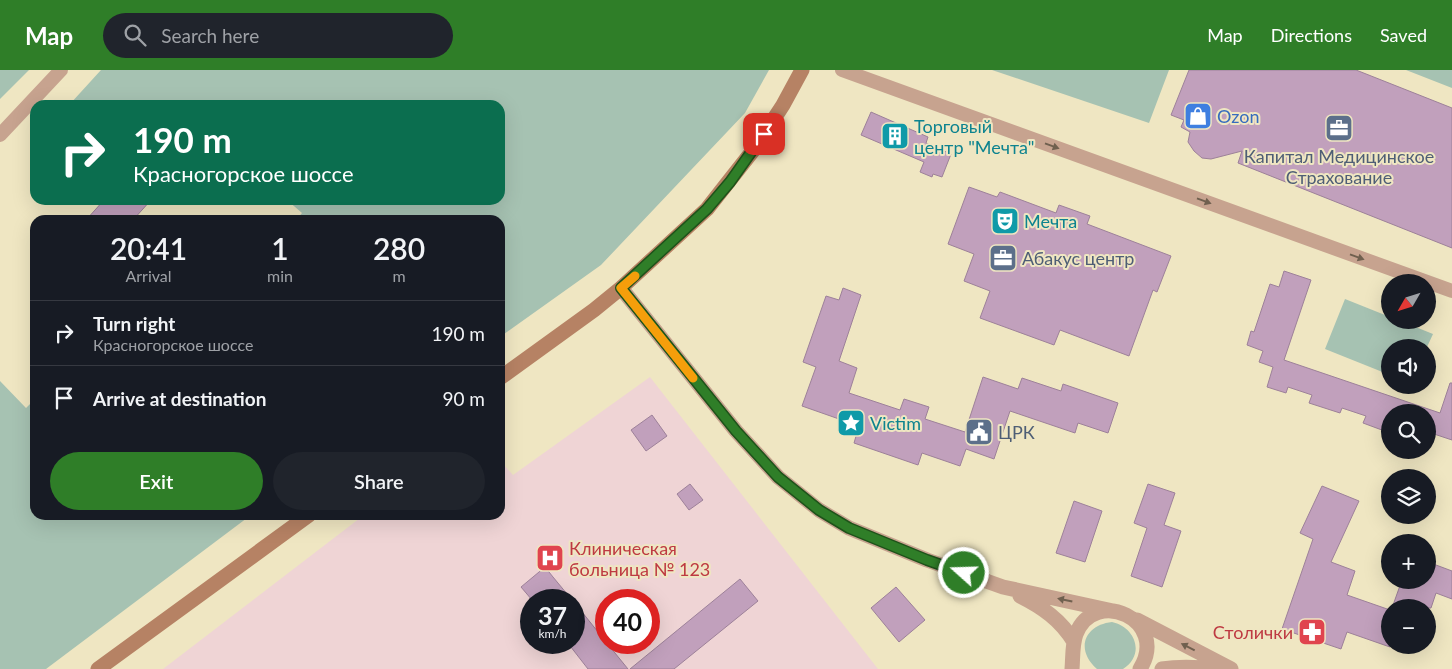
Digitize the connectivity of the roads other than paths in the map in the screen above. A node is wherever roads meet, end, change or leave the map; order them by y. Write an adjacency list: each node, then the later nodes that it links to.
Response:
1 (61, 70): 4 (street)
2 (802, 70): 7 (main road)
3 (842, 70): 8 (street, one-way to 8)
4 (33, 100)
5 (30, 103): 6 (street)
6 (0, 135)
7 (621, 288): 9 (main road); 11 (street)
8 (1452, 291)
9 (505, 374)
10 (302, 520): 15 (main road)
11 (1003, 587): 12 (street, one-way to 11); 14 (street)
12 (1113, 611): 13 (street); 14 (street)
13 (1132, 617): 18 (street); 21 (street, one-way to 13)
14 (1074, 645): 16 (street); 17 (street)
15 (98, 669)
16 (1072, 669)
17 (1081, 669)
18 (1140, 669)
19 (1162, 669): 20 (street)
20 (1216, 669)
21 (1231, 669)

